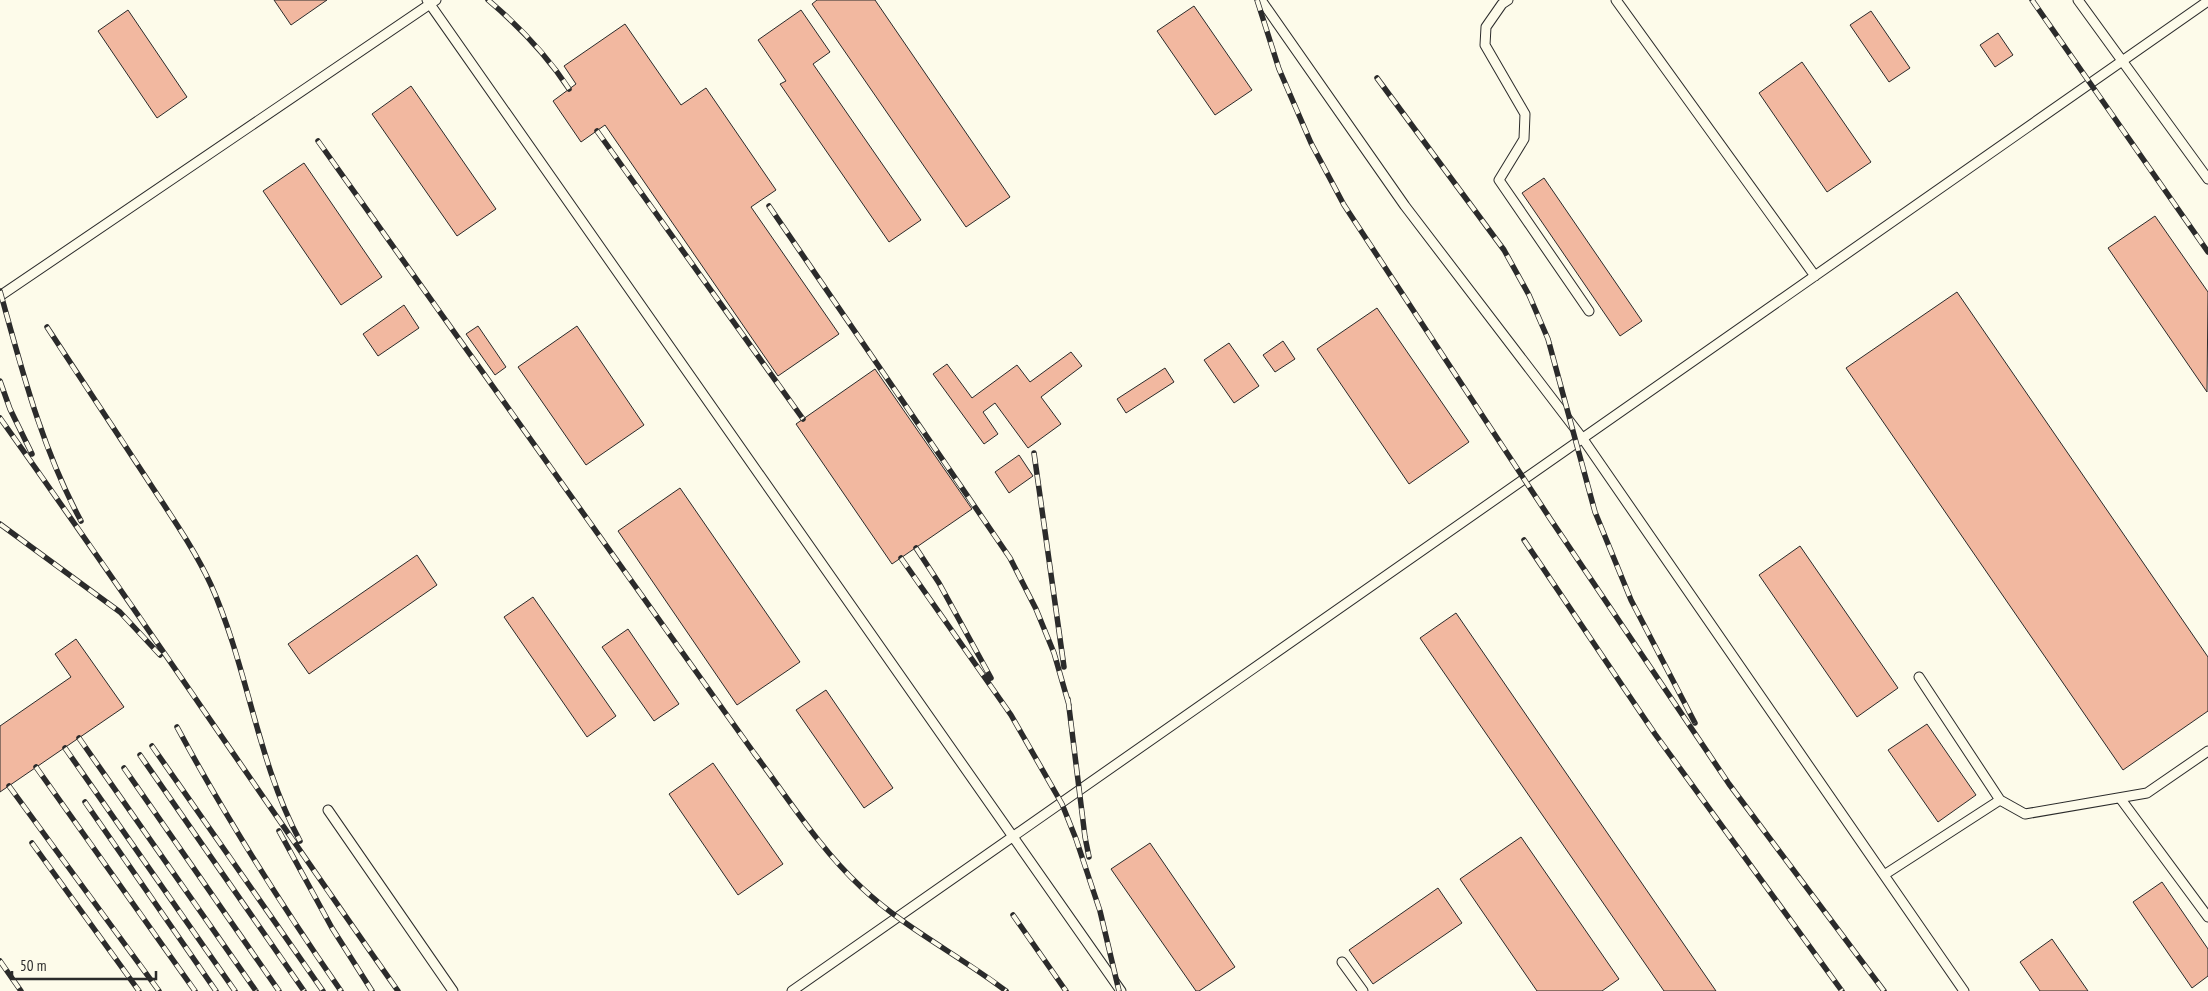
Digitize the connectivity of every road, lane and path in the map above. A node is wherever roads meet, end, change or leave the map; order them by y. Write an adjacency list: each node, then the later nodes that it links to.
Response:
1 (1261, 0): 12 (lane)
2 (1508, 0): 11 (lane)
3 (1616, 0): 9 (lane)
4 (2078, 0): 7 (lane)
5 (431, 1): 10 (lane); 18 (lane)
6 (2208, 1): 7 (lane)
7 (2121, 62): 8 (lane); 9 (lane)
8 (2208, 179)
9 (1816, 276): 12 (lane)
10 (0, 296)
11 (1589, 311)
12 (1583, 439): 18 (lane); 19 (lane)
13 (1919, 677): 16 (lane)
14 (2208, 751): 15 (lane)
15 (2120, 798): 16 (lane); 20 (lane)
16 (2000, 800): 19 (lane)
17 (328, 810): 22 (lane)
18 (1013, 838): 23 (lane); 24 (lane)
19 (1884, 875): 26 (lane)
20 (2208, 917)
21 (1342, 962): 25 (lane)
22 (452, 991)
23 (792, 991)
24 (1121, 991)
25 (1363, 991)
26 (1964, 991)

